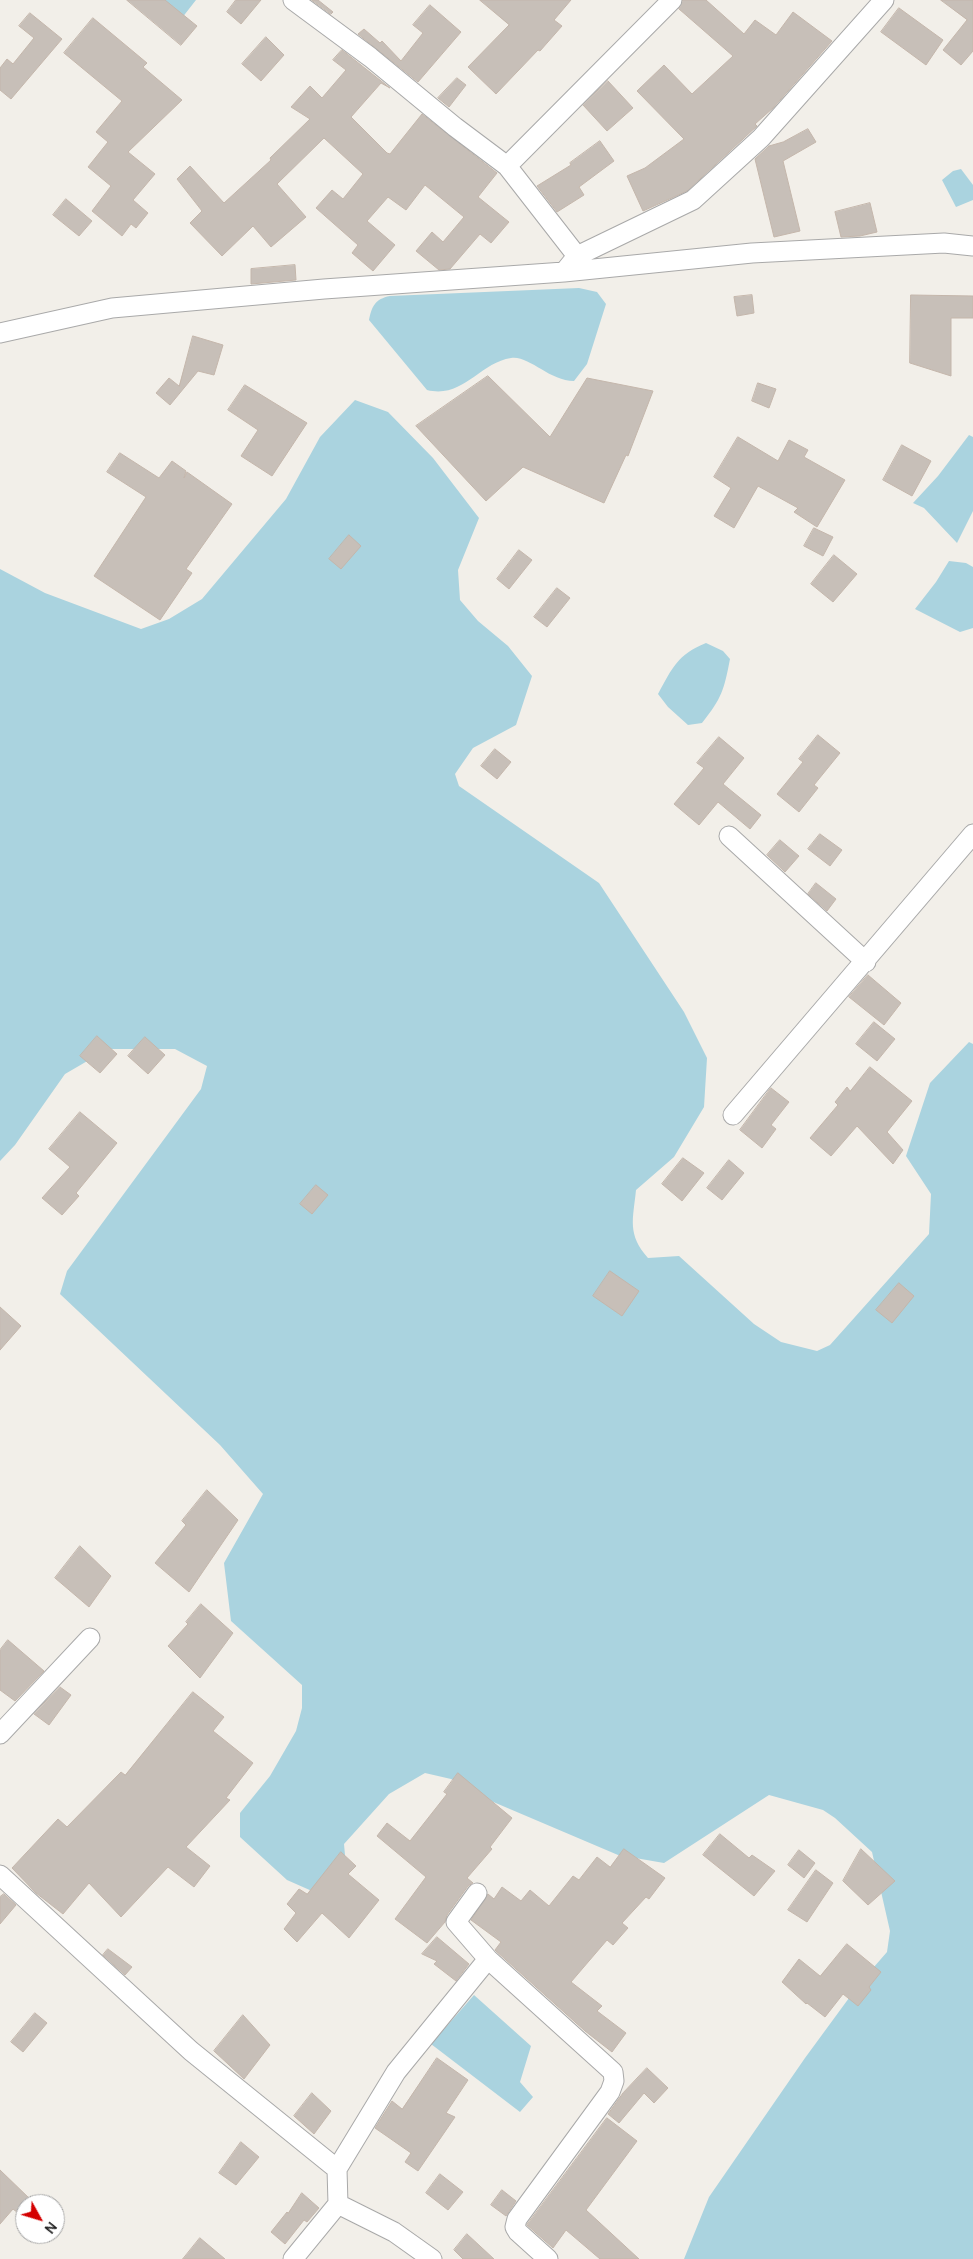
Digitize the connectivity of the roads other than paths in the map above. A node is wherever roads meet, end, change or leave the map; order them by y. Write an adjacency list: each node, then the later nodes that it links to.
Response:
1 (293, 0): 4 (street)
2 (672, 0): 4 (street)
3 (884, 0): 6 (street)
4 (507, 166): 6 (street)
5 (973, 246): 7 (street)
6 (577, 256): 7 (street)
7 (564, 272): 8 (street)
8 (0, 333)
9 (973, 834): 11 (street)
10 (729, 836): 11 (street)
11 (866, 962): 12 (street)
12 (733, 1115)
13 (90, 1638): 14 (street)
14 (0, 1734)
15 (0, 1875): 18 (street)
16 (477, 1893): 17 (street)
17 (488, 1959): 18 (street); 22 (street)
18 (337, 2169): 19 (street)
19 (338, 2204): 20 (street); 21 (street)
20 (293, 2259)
21 (432, 2259)
22 (548, 2259)

